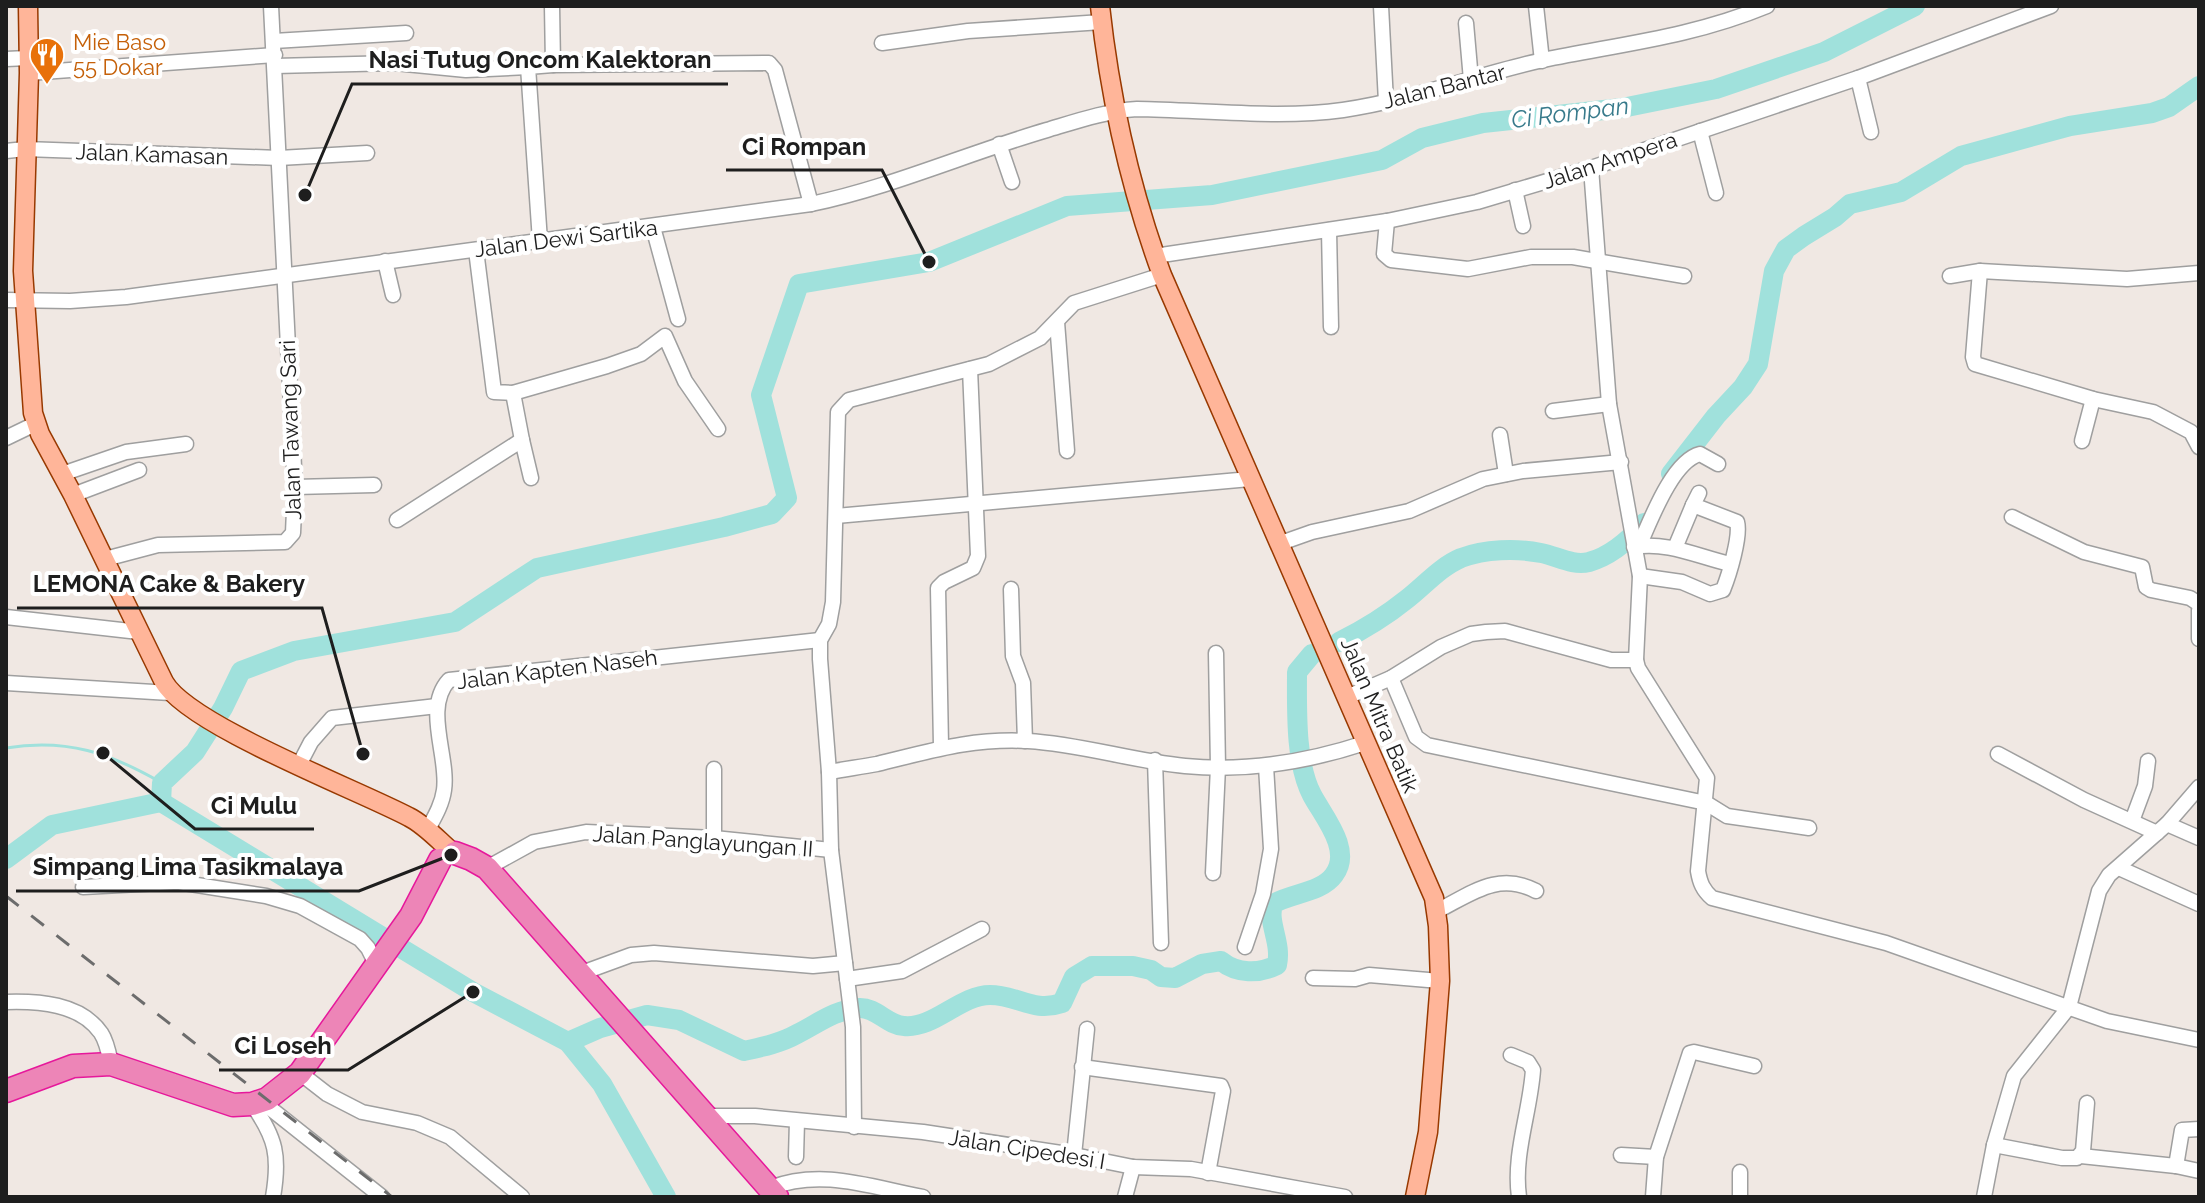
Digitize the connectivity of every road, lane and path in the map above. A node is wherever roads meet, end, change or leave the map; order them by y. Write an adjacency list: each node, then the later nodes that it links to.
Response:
1 (28, 6): 15 (main road)
2 (271, 6): 12 (street, Jalan Tawang Sari)
3 (552, 6): 16 (street)
4 (1381, 6): 20 (street)
5 (1536, 6): 14 (street)
6 (2051, 6): 18 (street, Jalan Ampera)
7 (1759, 8): 14 (street, Jalan Bantar)
8 (1101, 14): 11 (street); 21 (main road, Jalan Mitra Batik)
9 (1466, 23): 19 (street)
10 (406, 33): 12 (street)
11 (882, 43)
12 (275, 54): 15 (street); 17 (street); 28 (street, Jalan Tawang Sari)
13 (6, 59): 15 (street)
14 (1542, 61): 19 (street, Jalan Bantar)
15 (28, 65): 25 (main road)
16 (553, 65): 17 (street); 33 (street)
17 (528, 67): 38 (street)
18 (1858, 78): 22 (street, Jalan Ampera); 23 (street)
19 (1471, 80): 20 (street, Jalan Bantar)
20 (1386, 102): 21 (street, Jalan Bantar)
21 (1114, 110): 24 (street, Jalan Dewi Sartika); 40 (main road, Jalan Mitra Batik)
22 (1700, 131): 29 (street, Jalan Ampera); 32 (street)
23 (1871, 132)
24 (999, 144): 30 (street); 33 (street, Jalan Dewi Sartika)
25 (25, 149): 26 (street, Jalan Kamasan); 28 (street, Jalan Kamasan); 50 (main road)
26 (6, 151)
27 (367, 153): 28 (street, Jalan Kamasan)
28 (279, 158): 46 (street, Jalan Tawang Sari)
29 (1591, 168): 31 (street, Jalan Ampera); 42 (street)
30 (1012, 182)
31 (1515, 190): 34 (street, Jalan Ampera); 35 (street)
32 (1716, 193)
33 (811, 204): 36 (street, Jalan Dewi Sartika)
34 (1387, 221): 37 (street, Jalan Ampera); 42 (street)
35 (1523, 226)
36 (653, 227): 38 (street, Jalan Dewi Sartika); 51 (street)
37 (1329, 230): 40 (street, Jalan Ampera); 53 (street)
38 (540, 241): 39 (street, Jalan Dewi Sartika)
39 (476, 250): 41 (street, Jalan Dewi Sartika); 55 (street)
40 (1155, 256): 45 (main road, Jalan Mitra Batik)
41 (385, 261): 46 (street, Jalan Dewi Sartika); 49 (street)
42 (1600, 262): 47 (street); 57 (street)
43 (1980, 271): 44 (street); 48 (street); 56 (street)
44 (2199, 273)
45 (1162, 275): 52 (street); 74 (main road, Jalan Mitra Batik)
46 (285, 276): 50 (street, Jalan Dewi Sartika); 76 (street, Jalan Tawang Sari)
47 (1684, 276)
48 (1950, 276)
49 (393, 295)
50 (15, 301): 59 (main road)
51 (678, 319)
52 (1057, 322): 54 (street); 67 (street)
53 (1331, 327)
54 (970, 369): 78 (street); 79 (street)
55 (513, 393): 60 (street); 63 (street)
56 (2093, 399): 64 (street); 66 (street)
57 (1609, 404): 58 (street); 68 (street)
58 (1553, 411)
59 (35, 424): 62 (street); 71 (main road)
60 (718, 429)
61 (1500, 435): 72 (street)
62 (6, 438)
63 (522, 440): 73 (street); 81 (street)
64 (2082, 441)
65 (186, 444): 71 (street)
66 (2199, 447)
67 (1067, 451)
68 (1621, 462): 72 (street); 82 (street)
69 (1718, 464): 82 (street)
70 (139, 470): 77 (street)
71 (62, 474): 77 (main road)
72 (1506, 474): 83 (street)
73 (531, 478)
74 (1250, 479): 78 (street); 83 (main road, Jalan Mitra Batik)
75 (374, 485): 76 (street)
76 (295, 487): 85 (street, Jalan Tawang Sari)
77 (73, 495): 85 (main road)
78 (974, 504): 79 (street); 103 (street)
79 (836, 516): 93 (street)
80 (2012, 517): 89 (street)
81 (397, 520)
82 (1634, 540): 84 (street); 87 (street)
83 (1278, 544): 99 (main road, Jalan Mitra Batik)
84 (1675, 548): 86 (street); 86 (street)
85 (105, 559): 91 (main road)
86 (1730, 564): 87 (street)
87 (1640, 576): 95 (street)
88 (1011, 589): 101 (street)
89 (2199, 607): 92 (street)
90 (6, 617): 91 (street)
91 (139, 632): 98 (main road)
92 (2199, 639)
93 (820, 640): 100 (street, Jalan Kapten Naseh); 111 (street)
94 (1216, 653): 109 (street)
95 (1636, 660): 96 (street); 113 (street)
96 (1391, 678): 99 (street); 113 (street)
97 (6, 683): 98 (street)
98 (170, 693): 107 (main road)
99 (1347, 697): 102 (main road, Jalan Mitra Batik)
100 (437, 706): 107 (street); 115 (street, Jalan Kapten Naseh)
101 (1025, 741): 103 (street); 105 (street)
102 (1365, 743): 108 (street); 128 (main road, Jalan Mitra Batik)
103 (941, 746): 111 (street)
104 (1998, 754): 114 (street)
105 (1155, 760): 109 (street); 130 (street)
106 (2148, 761): 114 (street)
107 (299, 765): 115 (main road)
108 (1266, 766): 109 (street); 131 (street)
109 (1218, 767): 124 (street)
110 (714, 769): 118 (street)
111 (829, 772): 120 (street)
112 (2196, 795): 117 (street)
113 (1706, 803): 116 (street); 139 (street)
114 (2132, 821): 117 (street)
115 (420, 825): 121 (main road)
116 (1809, 828)
117 (2162, 828): 119 (street); 123 (street)
118 (714, 838): 120 (street, Jalan Panglayungan II); 122 (street, Jalan Panglayungan II)
119 (2199, 838)
120 (831, 850): 133 (street)
121 (450, 861): 122 (highway); 132 (highway)
122 (487, 868): 134 (highway)
123 (2119, 868): 127 (street); 139 (street)
124 (1213, 873)
125 (83, 887): 132 (street)
126 (1536, 891): 128 (street)
127 (2199, 904)
128 (1437, 911): 137 (main road, Jalan Mitra Batik)
129 (982, 929): 136 (street)
130 (1161, 943)
131 (1245, 947)
132 (378, 961): 146 (highway)
133 (845, 963): 134 (street); 136 (street)
134 (579, 974): 150 (highway)
135 (1313, 978): 137 (street)
136 (847, 979): 152 (street)
137 (1440, 981): 172 (main road, Jalan Mitra Batik)
138 (6, 1002): 143 (street)
139 (2069, 1007): 141 (street); 154 (street)
140 (1087, 1029): 145 (street)
141 (2199, 1040)
142 (1511, 1055): 173 (street)
143 (111, 1064): 147 (highway); 148 (highway)
144 (1754, 1066): 159 (street)
145 (1082, 1067): 155 (street); 164 (street)
146 (300, 1073): 148 (highway); 168 (street)
147 (6, 1091)
148 (256, 1102): 166 (street); 167 (street)
149 (2087, 1103): 157 (street)
150 (707, 1116): 151 (street, Jalan Cipedesi I); 165 (highway)
151 (797, 1121): 152 (street, Jalan Cipedesi I); 158 (street)
152 (854, 1127): 155 (street, Jalan Cipedesi I)
153 (2199, 1129): 160 (street)
154 (1994, 1145): 157 (street); 176 (street)
155 (1074, 1155): 161 (street, Jalan Cipedesi I)
156 (1621, 1155): 159 (street)
157 (2081, 1156): 160 (street)
158 (796, 1157)
159 (1656, 1157): 174 (street)
160 (2176, 1166): 162 (street)
161 (1133, 1167): 164 (street, Jalan Cipedesi I); 170 (street)
162 (2199, 1171)
163 (1740, 1172): 175 (street)
164 (1208, 1173): 171 (street, Jalan Cipedesi I)
165 (774, 1193): 169 (street)
166 (273, 1197)
167 (382, 1197)
168 (522, 1197)
169 (923, 1197)
170 (1125, 1197)
171 (1345, 1197)
172 (1415, 1197)
173 (1519, 1197)
174 (1653, 1197)
175 (1740, 1197)
176 (1984, 1197)

